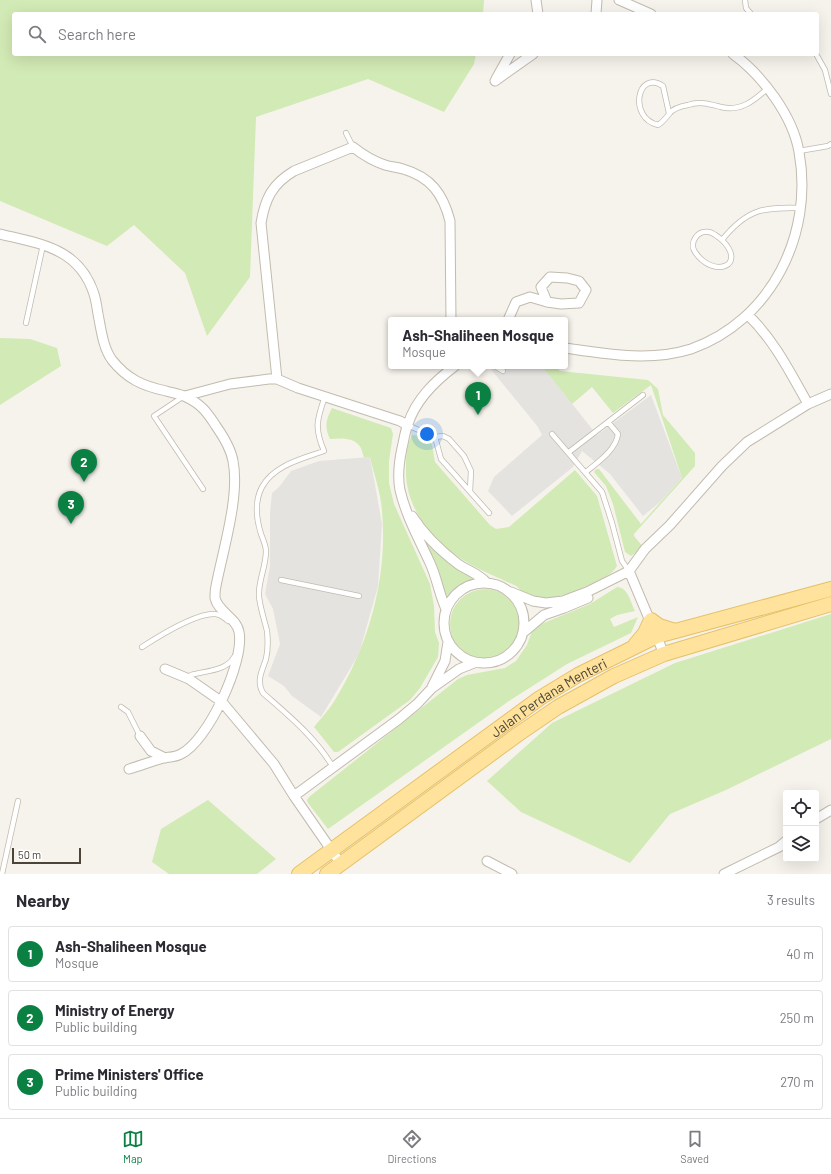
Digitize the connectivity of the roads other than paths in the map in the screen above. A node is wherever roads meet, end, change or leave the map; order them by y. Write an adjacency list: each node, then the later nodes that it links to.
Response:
1 (597, 0): 7 (street)
2 (619, 0): 8 (street)
3 (746, 0): 9 (lane)
4 (536, 1): 5 (street); 6 (street)
5 (531, 12)
6 (538, 12)
7 (596, 12)
8 (646, 12)
9 (749, 12)
10 (509, 56): 11 (street)
11 (531, 56)
12 (735, 56): 14 (street)
13 (817, 56): 15 (lane)
14 (768, 88): 16 (lane); 20 (street)
15 (831, 94)
16 (669, 113): 16 (lane)
17 (346, 133): 19 (lane)
18 (831, 144): 20 (lane)
19 (353, 147): 27 (street); 34 (street)
20 (799, 151): 21 (street)
21 (801, 208): 23 (lane); 26 (street)
22 (0, 234): 24 (street)
23 (722, 240): 23 (lane)
24 (43, 244): 29 (lane); 37 (street)
25 (547, 302): 25 (street); 28 (street)
26 (748, 315): 30 (street); 39 (street)
27 (451, 317)
28 (509, 317)
29 (26, 323)
30 (568, 348)
31 (451, 369): 41 (street)
32 (500, 369): 33 (lane)
33 (503, 371)
34 (277, 379): 37 (street); 38 (street)
35 (831, 394): 39 (street)
36 (643, 395): 40 (lane)
37 (185, 396): 46 (lane); 71 (street)
38 (325, 396): 41 (street); 75 (lane)
39 (808, 404): 50 (street)
40 (608, 422): 44 (lane); 45 (lane)
41 (407, 425): 43 (lane); 48 (street)
42 (552, 434): 44 (lane)
43 (435, 437): 47 (lane); 47 (lane)
44 (569, 452): 45 (lane)
45 (586, 472): 50 (lane)
46 (203, 489)
47 (470, 491): 49 (lane)
48 (404, 504): 53 (street); 58 (street)
49 (489, 513)
50 (629, 571): 51 (street); 59 (street)
51 (615, 579): 55 (street); 60 (street)
52 (281, 580): 56 (lane)
53 (487, 583): 55 (street); 58 (street)
54 (831, 588): 61 (main road, Jalan Perdana Menteri)
55 (511, 592): 60 (street)
56 (359, 596)
57 (831, 604): 66 (main road, Jalan Perdana Menteri)
58 (446, 609): 63 (street)
59 (651, 620): 61 (main road); 62 (street); 65 (main road)
60 (525, 631): 67 (street)
61 (676, 631): 62 (main road, Jalan Perdana Menteri)
62 (657, 636): 65 (main road, Jalan Perdana Menteri); 66 (street)
63 (448, 642): 67 (street); 70 (street)
64 (142, 647): 69 (lane)
65 (631, 649): 83 (main road, Jalan Perdana Menteri)
66 (664, 654): 77 (main road, Jalan Perdana Menteri)
67 (474, 663): 70 (street)
68 (165, 669): 69 (street)
69 (189, 679): 71 (street)
70 (432, 688): 75 (street)
71 (222, 702): 74 (street); 78 (street)
72 (121, 707): 73 (lane)
73 (140, 736): 74 (street)
74 (165, 758): 76 (street)
75 (333, 767): 78 (street)
76 (129, 769)
77 (440, 792): 83 (main road); 85 (main road, Jalan Perdana Menteri)
78 (294, 796): 83 (street)
79 (18, 800): 86 (lane)
80 (831, 810): 81 (street)
81 (819, 818)
82 (783, 844): 90 (street)
83 (331, 850): 85 (street); 87 (main road, Jalan Perdana Menteri)
84 (487, 861): 89 (street)
85 (341, 864): 88 (main road, Jalan Perdana Menteri)
86 (2, 874)
87 (299, 874)
88 (327, 874)
89 (512, 874)
90 (724, 874)

